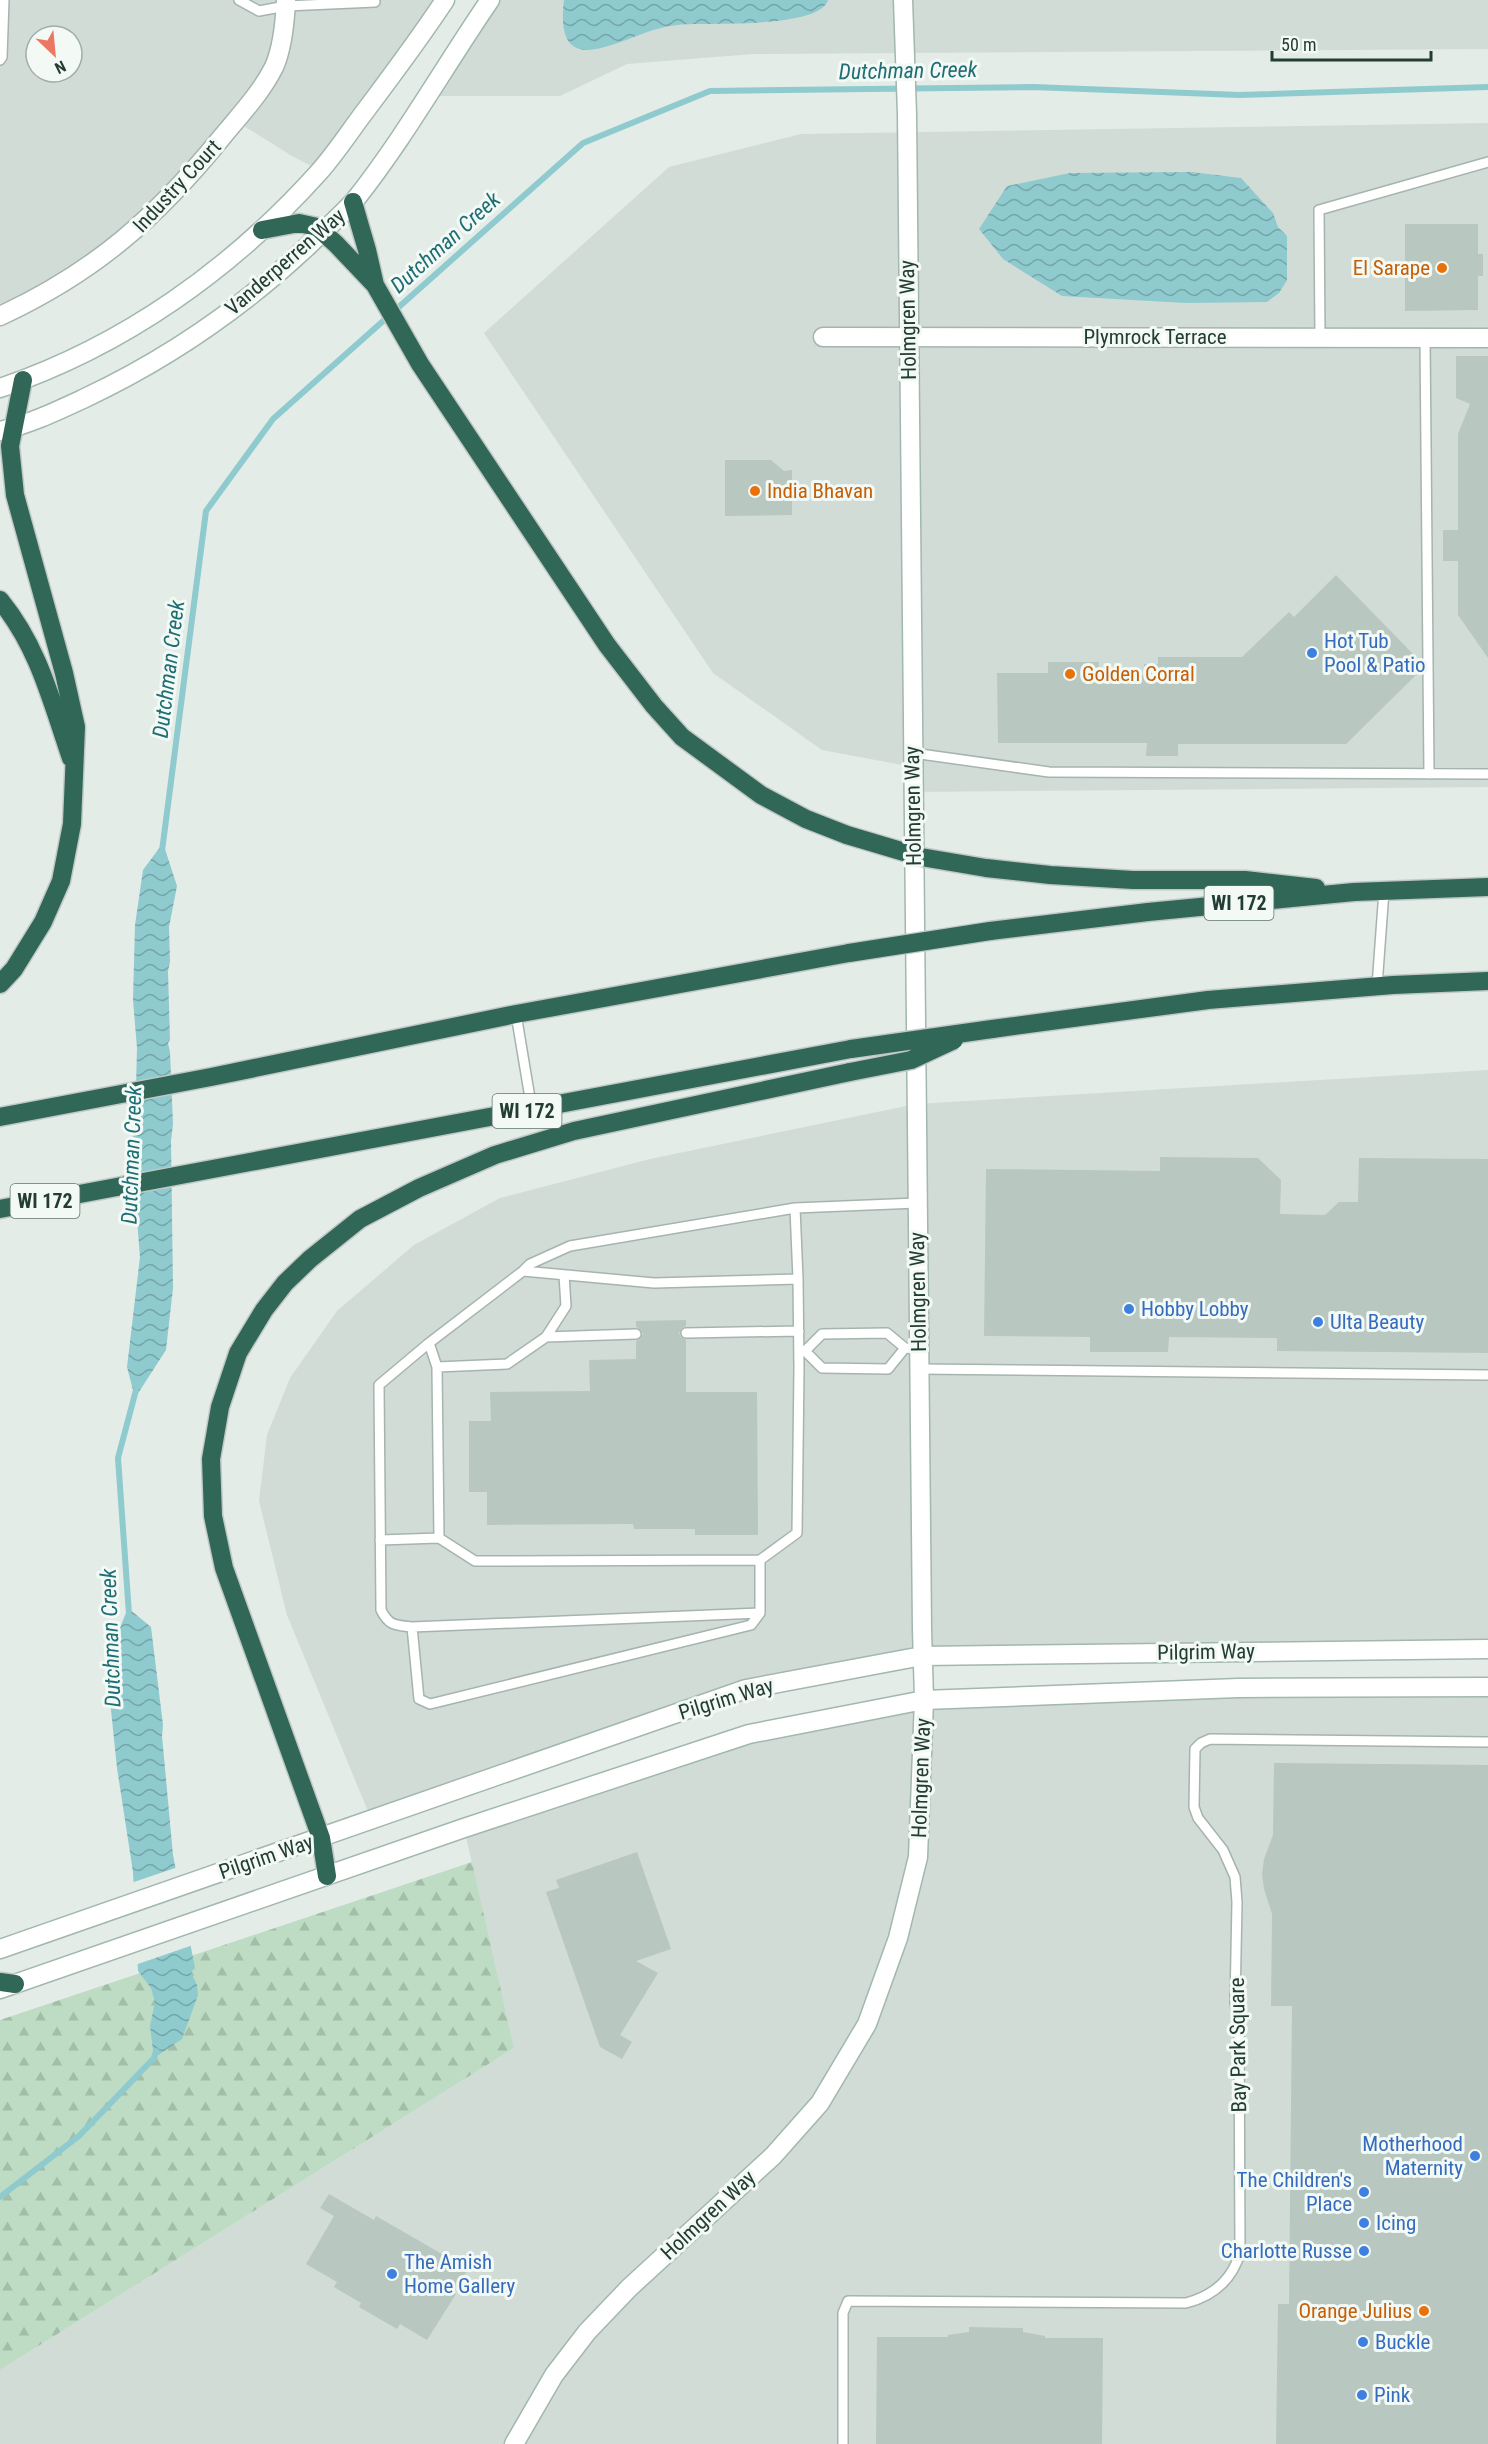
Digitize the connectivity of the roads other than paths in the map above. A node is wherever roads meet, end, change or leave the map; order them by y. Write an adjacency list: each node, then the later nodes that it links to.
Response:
1 (4, 0): 8 (lane)
2 (239, 0): 7 (lane)
3 (445, 0): 11 (street, Vanderperren Way)
4 (490, 0): 10 (street, Vanderperren Way)
5 (903, 0): 15 (street, Holmgren Way)
6 (375, 2): 7 (lane)
7 (286, 3): 14 (street, Industry Court)
8 (0, 60)
9 (1488, 162): 17 (lane)
10 (352, 202): 12 (street, Vanderperren Way); 13 (highway)
11 (262, 230): 12 (highway); 20 (street, Vanderperren Way)
12 (323, 232): 13 (highway); 22 (street, Vanderperren Way)
13 (375, 285): 30 (highway, bridge)
14 (0, 316)
15 (909, 336): 16 (street, Plymrock Terrace); 17 (street, Plymrock Terrace); 24 (street, Holmgren Way)
16 (823, 337)
17 (1320, 338): 18 (street, Plymrock Terrace)
18 (1425, 338): 19 (street, Plymrock Terrace); 26 (lane)
19 (1488, 338)
20 (23, 380): 21 (street, Vanderperren Way); 22 (highway)
21 (0, 388)
22 (6, 430): 25 (highway)
23 (0, 600): 25 (highway)
24 (913, 753): 26 (lane); 38 (street, Holmgren Way)
25 (74, 765): 32 (highway)
26 (1429, 774): 27 (lane)
27 (1488, 774)
28 (1488, 887): 29 (highway, WI 172)
29 (1384, 891): 30 (highway, WI 172); 33 (lane)
30 (1354, 892): 34 (highway, WI 172, bridge)
31 (1488, 981): 33 (highway, WI 172)
32 (0, 984)
33 (1377, 986): 35 (highway, WI 172, bridge)
34 (516, 1014): 36 (lane); 37 (highway, WI 172)
35 (973, 1032): 36 (highway, WI 172, bridge); 63 (highway, bridge)
36 (532, 1110): 40 (highway, WI 172)
37 (0, 1117)
38 (917, 1203): 39 (lane); 49 (street, Holmgren Way)
39 (795, 1208): 41 (lane); 43 (lane)
40 (0, 1209)
41 (523, 1271): 42 (lane); 48 (lane)
42 (564, 1275): 43 (lane); 47 (lane)
43 (798, 1279): 44 (lane)
44 (799, 1331): 45 (lane); 55 (lane)
45 (686, 1333)
46 (636, 1334): 47 (lane)
47 (546, 1337): 50 (lane)
48 (429, 1343): 50 (lane); 54 (lane)
49 (912, 1348): 49 (lane); 51 (street, Holmgren Way)
50 (437, 1367): 53 (lane)
51 (919, 1369): 52 (lane); 59 (street, Holmgren Way)
52 (1488, 1375)
53 (439, 1538): 54 (lane); 55 (lane)
54 (381, 1540): 57 (lane)
55 (760, 1560): 56 (lane)
56 (760, 1613): 57 (lane); 57 (lane)
57 (412, 1627)
58 (1488, 1648): 59 (street, Pilgrim Way)
59 (922, 1656): 61 (street, Holmgren Way); 63 (street, Pilgrim Way)
60 (1488, 1687): 61 (street, Pilgrim Way)
61 (924, 1700): 64 (street, Pilgrim Way); 67 (street, Holmgren Way)
62 (1488, 1742): 68 (lane, Bay Park Square)
63 (321, 1838): 64 (highway); 65 (street, Pilgrim Way)
64 (327, 1876): 66 (street, Pilgrim Way)
65 (0, 1949)
66 (5, 1985)
67 (514, 2444)
68 (843, 2444)

